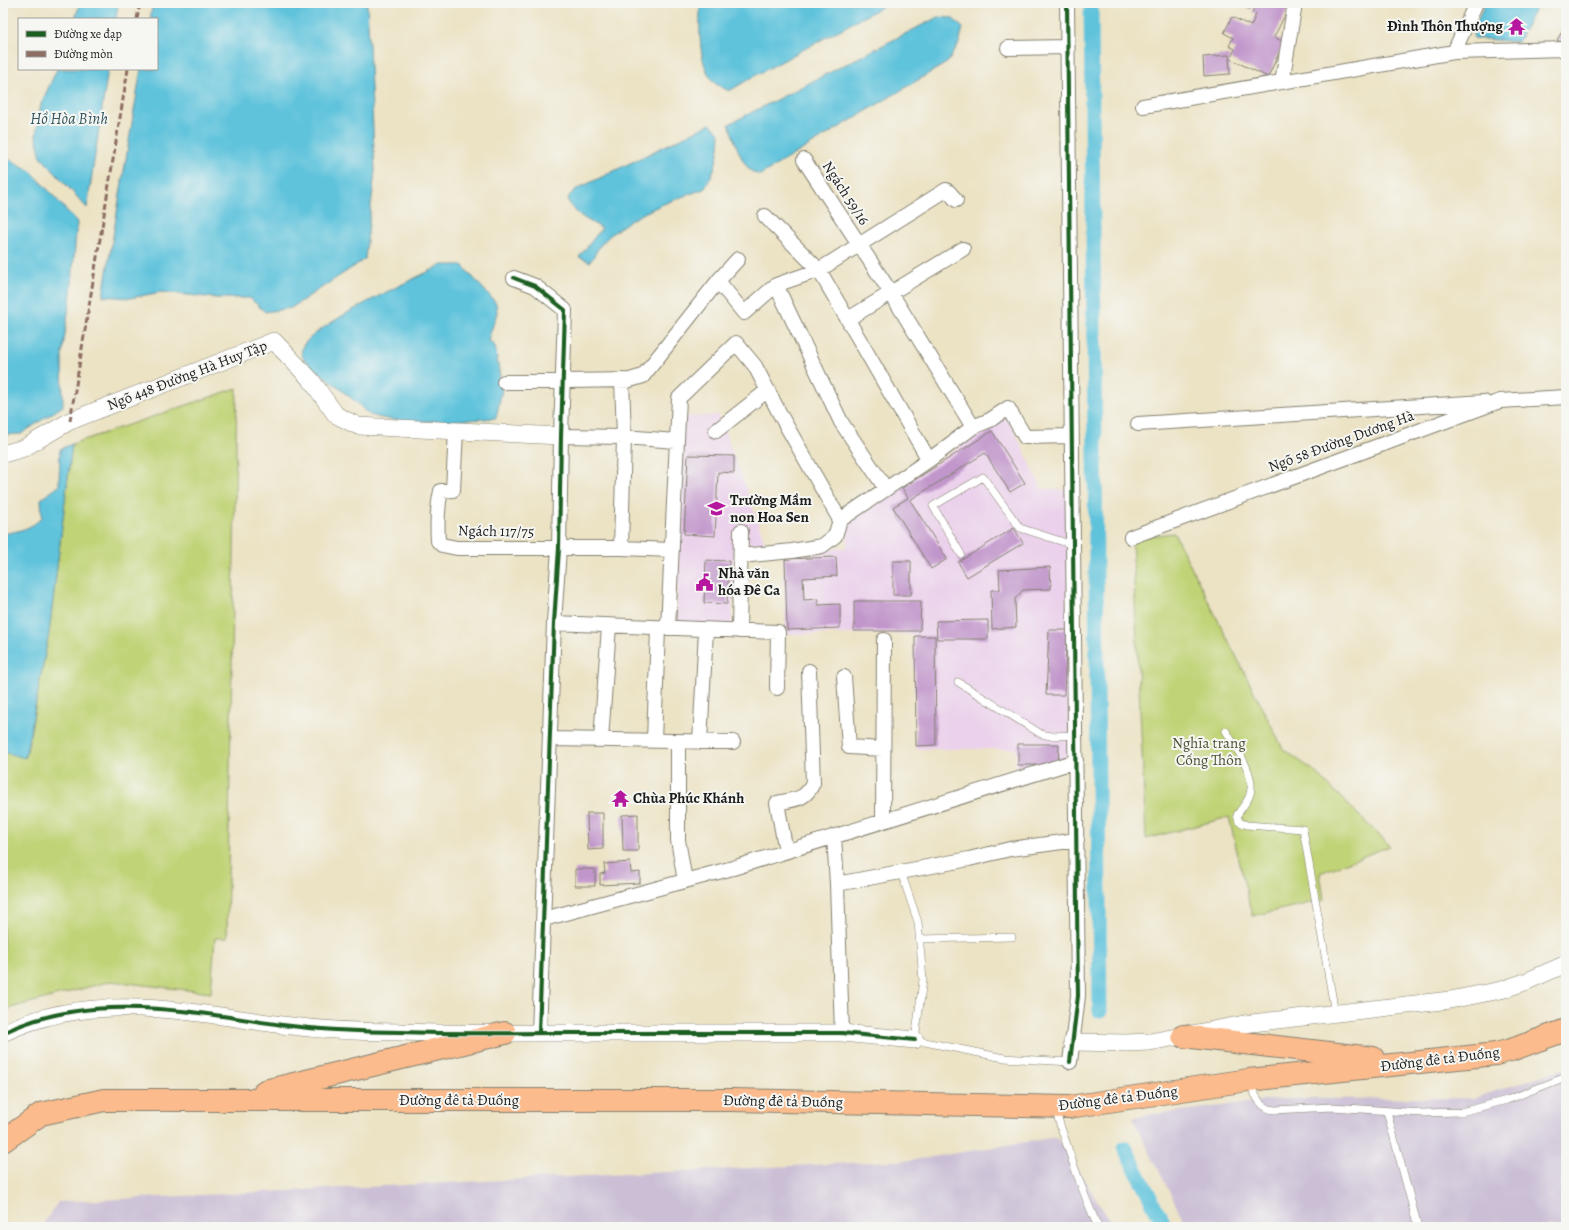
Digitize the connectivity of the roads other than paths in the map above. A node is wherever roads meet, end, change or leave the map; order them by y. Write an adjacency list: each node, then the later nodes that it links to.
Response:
1 (1067, 3): 4 (street)
2 (1295, 3): 8 (street)
3 (1476, 3): 7 (street)
4 (1067, 47): 5 (street); 33 (street)
5 (1008, 48)
6 (1566, 49): 7 (street)
7 (1454, 52): 8 (street)
8 (1282, 82): 9 (street)
9 (1143, 106)
10 (804, 160): 13 (street, Ngách 59/16)
11 (956, 200): 13 (street)
12 (765, 216): 16 (street)
13 (860, 244): 16 (street); 20 (street, Ngách 59/16)
14 (963, 248): 20 (street)
15 (738, 259): 18 (street)
16 (819, 270): 19 (street); 21 (street)
17 (514, 278): 22 (street)
18 (718, 281): 19 (street); 23 (street)
19 (776, 285): 38 (street)
20 (891, 293): 21 (street); 29 (street, Ngách 59/16)
21 (848, 319): 37 (street)
22 (563, 380): 23 (street); 24 (street); 32 (street)
23 (622, 380): 34 (street)
24 (504, 382)
25 (768, 390): 31 (street); 35 (street); 39 (street)
26 (1565, 397): 27 (street, Ngõ 58 Đường Dương Hà)
27 (1500, 401): 28 (street); 41 (street, Ngõ 58 Đường Dương Hà)
28 (1138, 424)
29 (973, 427): 33 (street); 37 (street)
30 (456, 430): 32 (street, Ngõ 448 Đường Hà Huy Tập); 36 (street, Ngõ 448 Đường Hà Huy Tập); 43 (street, Ngách 117/75)
31 (716, 431)
32 (561, 436): 34 (street); 43 (street)
33 (1072, 436): 42 (street)
34 (624, 437): 35 (street); 44 (street)
35 (676, 441): 45 (street)
36 (3, 454)
37 (929, 460): 38 (street)
38 (886, 489): 39 (street)
39 (840, 520): 47 (street)
40 (742, 531): 47 (street)
41 (1131, 537)
42 (1074, 545): 46 (lane); 59 (street)
43 (559, 548): 44 (street); 48 (street)
44 (621, 548): 45 (street)
45 (672, 550): 50 (street)
46 (961, 554)
47 (741, 556): 52 (street)
48 (554, 623): 49 (street); 60 (street)
49 (609, 626): 50 (street); 61 (street)
50 (663, 628): 51 (street); 62 (street)
51 (706, 630): 52 (street); 64 (street)
52 (739, 631): 57 (street)
53 (884, 640): 66 (street)
54 (809, 671): 71 (street)
55 (844, 677): 66 (street)
56 (958, 682): 59 (lane)
57 (778, 688)
58 (1226, 730): 79 (lane)
59 (1076, 735): 67 (street)
60 (550, 739): 61 (street); 75 (street)
61 (601, 740): 62 (street)
62 (654, 741): 63 (street)
63 (678, 742): 64 (street); 73 (street)
64 (700, 742): 65 (street)
65 (733, 742)
66 (883, 749): 68 (street)
67 (1076, 761): 68 (street); 70 (street)
68 (883, 820): 69 (street)
69 (834, 836): 71 (street); 74 (street)
70 (1078, 840): 72 (street); 87 (street)
71 (786, 851): 73 (street)
72 (901, 872): 74 (street); 77 (lane)
73 (685, 881): 75 (street)
74 (837, 884): 84 (street)
75 (544, 919): 83 (street)
76 (1012, 937): 77 (lane)
77 (919, 939): 86 (lane)
78 (1566, 964): 79 (street)
79 (1335, 1013): 85 (street)
80 (1566, 1030): 89 (main road, Đường đê tả Đuống)
81 (3, 1033): 82 (street)
82 (505, 1033): 83 (street); 92 (main road)
83 (539, 1033): 84 (street)
84 (842, 1033): 86 (street)
85 (1183, 1036): 87 (street); 89 (main road)
86 (915, 1040): 88 (lane)
87 (1072, 1042): 88 (street)
88 (1070, 1062)
89 (1412, 1063): 91 (main road, Đường đê tả Đuống)
90 (1566, 1077): 94 (lane)
91 (1248, 1080): 93 (main road, Đường đê tả Đuống); 94 (lane)
92 (229, 1099): 93 (main road, Đường đê tả Đuống); 95 (main road, Đường đê tả Đuống)
93 (1054, 1106): 98 (lane)
94 (1388, 1112): 99 (lane)
95 (41, 1114): 96 (main road); 97 (main road, Đường đê tả Đuống)
96 (3, 1131)
97 (3, 1141)
98 (1098, 1227)
99 (1418, 1227)

